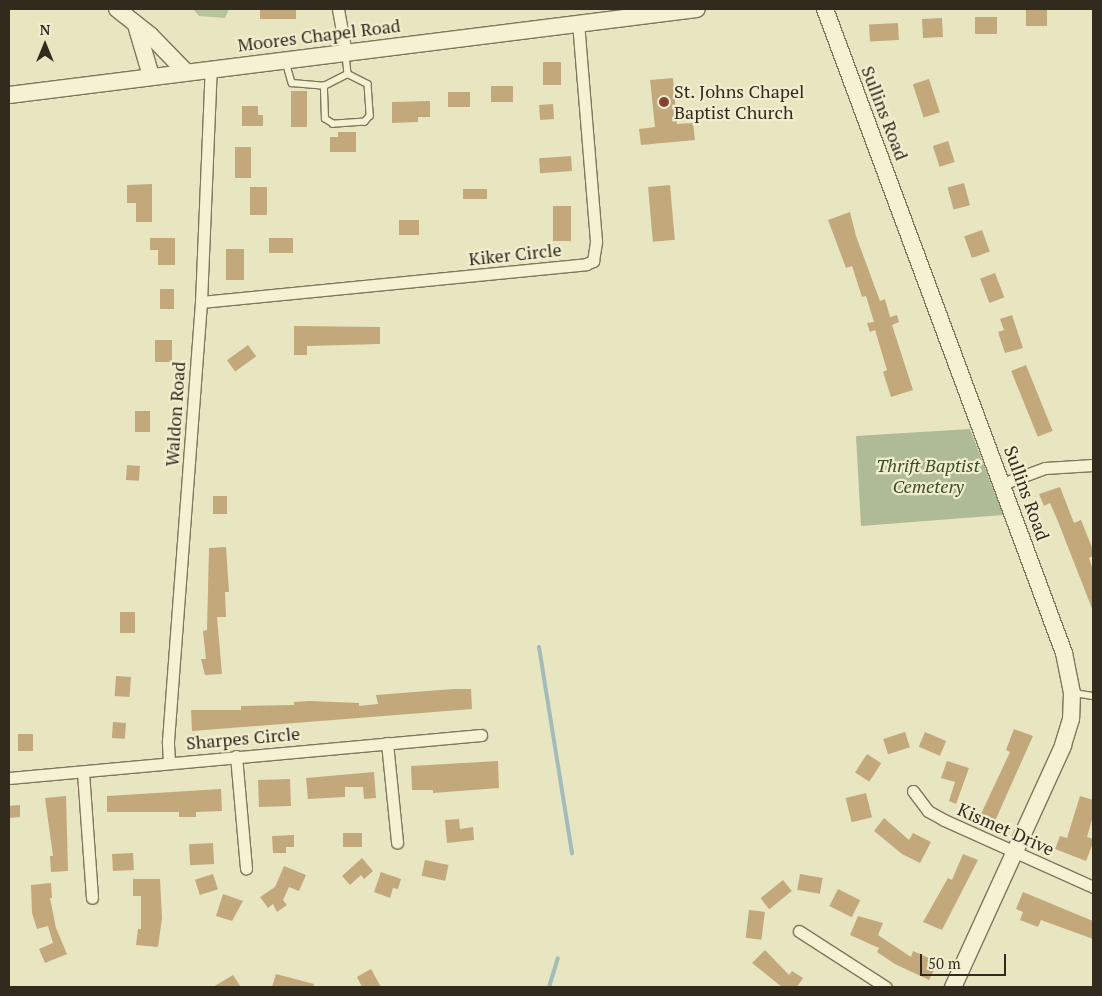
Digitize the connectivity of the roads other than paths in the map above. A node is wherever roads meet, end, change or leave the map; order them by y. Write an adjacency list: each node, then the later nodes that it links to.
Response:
1 (117, 9): 6 (street)
2 (338, 9): 7 (street)
3 (697, 9): 5 (street, Moores Chapel Road)
4 (825, 9): 17 (street, Sullins Road)
5 (578, 24): 7 (street, Moores Chapel Road); 15 (street, Kiker Circle)
6 (136, 25): 10 (street); 12 (street)
7 (346, 53): 8 (street, Moores Chapel Road); 11 (lane)
8 (286, 59): 9 (street, Moores Chapel Road); 13 (lane)
9 (211, 68): 10 (street, Moores Chapel Road); 15 (street, Waldon Road)
10 (185, 71): 12 (street, Moores Chapel Road)
11 (348, 74): 13 (lane); 13 (lane)
12 (151, 76): 14 (street, Moores Chapel Road)
13 (324, 86)
14 (9, 95)
15 (202, 302): 23 (street, Waldon Road)
16 (1093, 465): 17 (street)
17 (1002, 484): 18 (street, Sullins Road)
18 (1072, 693): 19 (lane); 28 (street, Sullins Road)
19 (1093, 696)
20 (481, 734): 21 (street, Sharpes Circle)
21 (387, 743): 22 (street, Sharpes Circle); 27 (street)
22 (236, 756): 23 (street, Sharpes Circle); 29 (street)
23 (169, 763): 24 (street, Sharpes Circle)
24 (83, 772): 25 (street, Sharpes Circle); 31 (street)
25 (9, 778)
26 (913, 791): 28 (street, Kismet Drive)
27 (397, 842)
28 (1014, 854): 30 (street, Kismet Drive); 34 (street, Sullins Road)
29 (246, 869)
30 (1093, 887)
31 (92, 898)
32 (799, 931): 33 (street)
33 (886, 987)
34 (953, 987)

